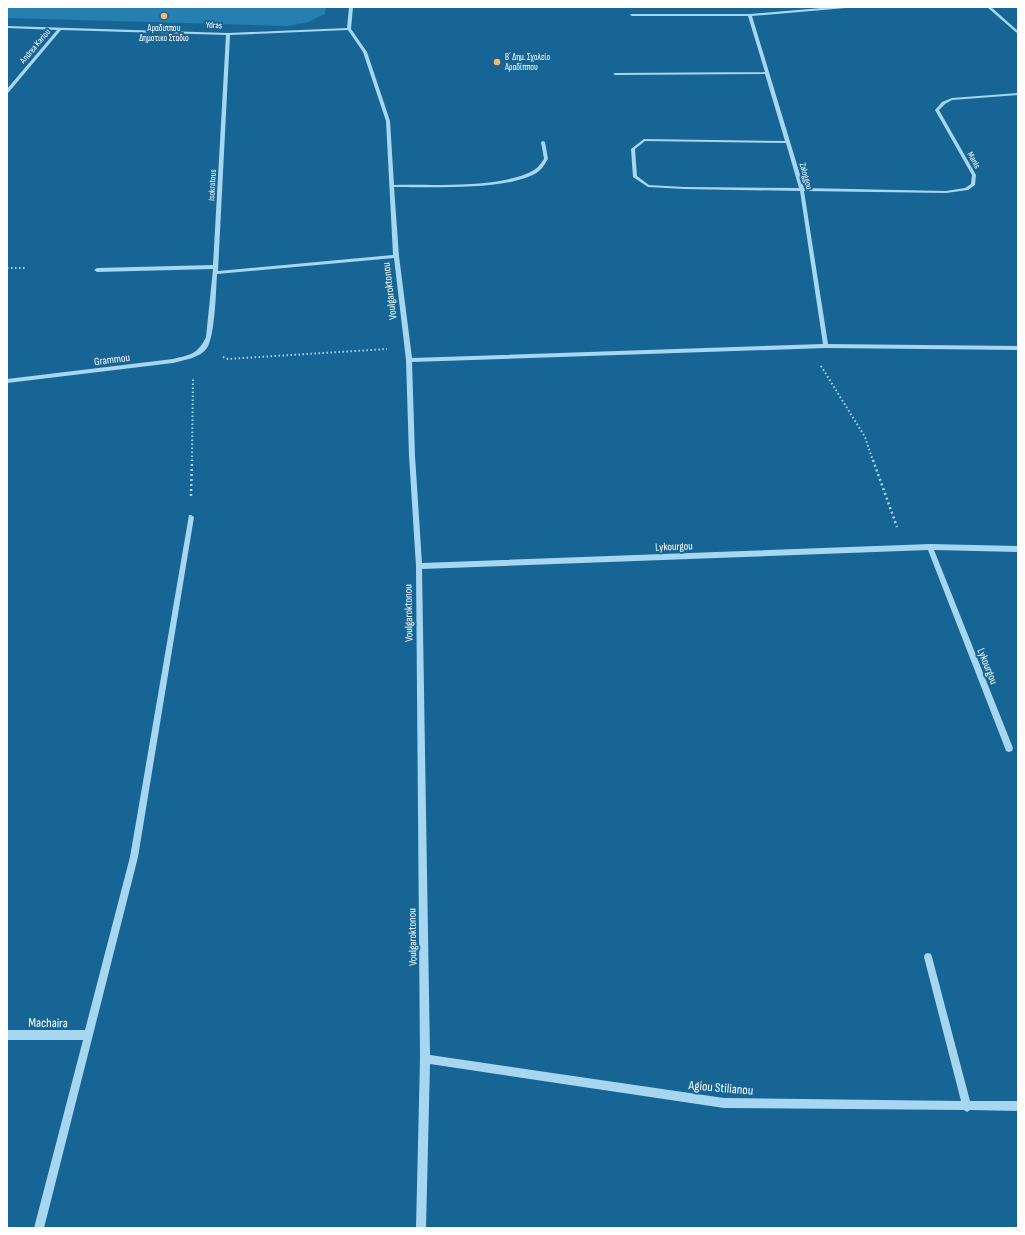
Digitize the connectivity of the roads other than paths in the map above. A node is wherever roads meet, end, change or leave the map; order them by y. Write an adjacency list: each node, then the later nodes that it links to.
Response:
1 (351, 7): 8 (street)
2 (846, 7): 4 (street)
3 (990, 7): 9 (street)
4 (750, 14): 5 (street); 11 (street, Zaloggou)
5 (632, 15)
6 (7, 27): 7 (street, Ydras)
7 (60, 29): 10 (street, Ydras); 13 (street, Andrea Kariou)
8 (349, 29): 10 (street, Ydras); 17 (street, Voulgaroktonou)
9 (1018, 33)
10 (228, 34): 21 (street, Isokratous)
11 (767, 73): 12 (street); 16 (street, Zaloggou)
12 (615, 74)
13 (7, 92)
14 (1018, 94): 18 (street, Manis)
15 (543, 142): 17 (street)
16 (788, 142): 18 (street, Zaloggou); 18 (street)
17 (392, 186): 19 (street, Voulgaroktonou)
18 (802, 191): 23 (street, Zaloggou)
19 (396, 256): 21 (street); 25 (street, Voulgaroktonou)
20 (97, 270): 21 (street)
21 (215, 270): 22 (street, Isokratous)
22 (209, 337): 26 (street, Grammou)
23 (826, 346): 24 (street); 25 (street)
24 (1018, 348)
25 (409, 360): 30 (street, Voulgaroktonou)
26 (7, 381)
27 (190, 516): 34 (street)
28 (930, 547): 29 (street, Lykourgou); 30 (street, Lykourgou); 31 (street, Lykourgou)
29 (1018, 549)
30 (419, 566): 35 (street, Voulgaroktonou)
31 (1009, 748)
32 (928, 957): 36 (street)
33 (7, 1035): 34 (street, Machaira)
34 (90, 1036): 38 (street)
35 (425, 1059): 36 (street, Agiou Stilianou); 39 (street, Voulgaroktonou)
36 (967, 1106): 37 (street, Agiou Stilianou)
37 (1018, 1106)
38 (40, 1228)
39 (421, 1228)

